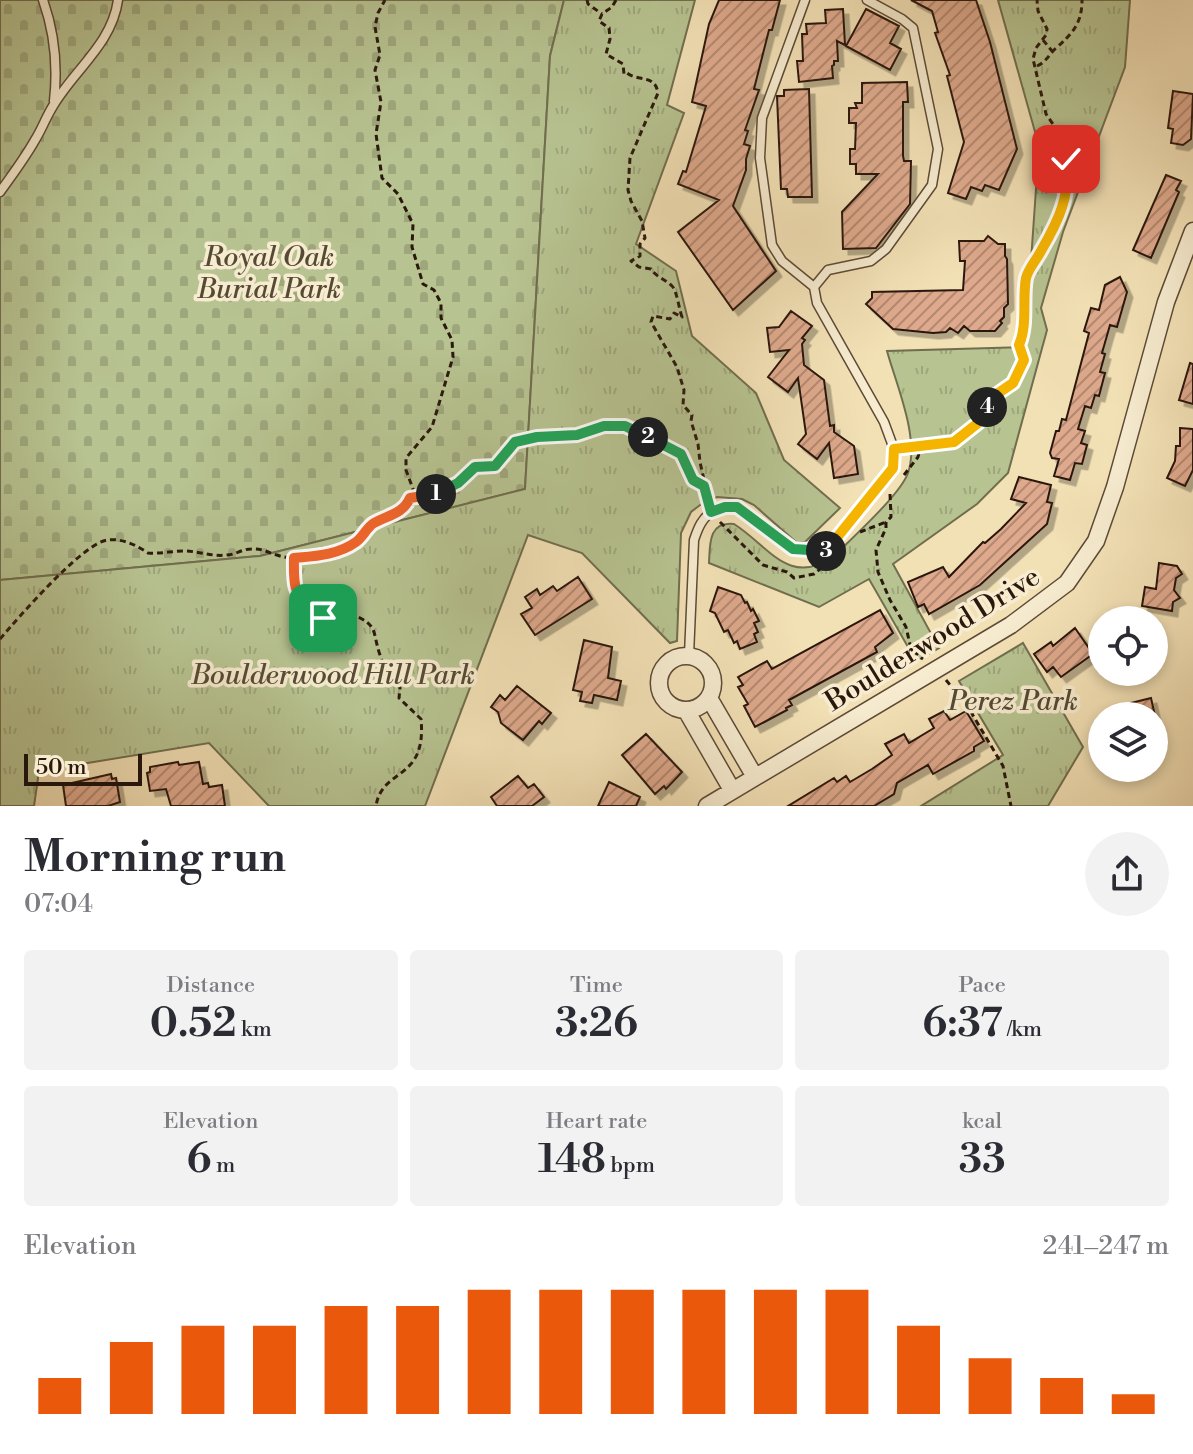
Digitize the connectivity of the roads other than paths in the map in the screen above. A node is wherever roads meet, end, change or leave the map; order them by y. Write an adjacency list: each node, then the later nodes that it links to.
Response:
1 (43, 0): 5 (lane)
2 (118, 0): 5 (lane)
3 (805, 0): 8 (lane)
4 (867, 0): 8 (lane)
5 (54, 104): 6 (lane)
6 (0, 192)
7 (1193, 231): 12 (street, Boulderwood Drive)
8 (814, 287): 9 (lane)
9 (689, 655): 10 (street); 11 (street)
10 (709, 698): 11 (street); 12 (street)
11 (686, 710): 13 (street)
12 (755, 777): 13 (street, Boulderwood Drive)
13 (732, 790): 14 (street, Boulderwood Drive)
14 (707, 806)

